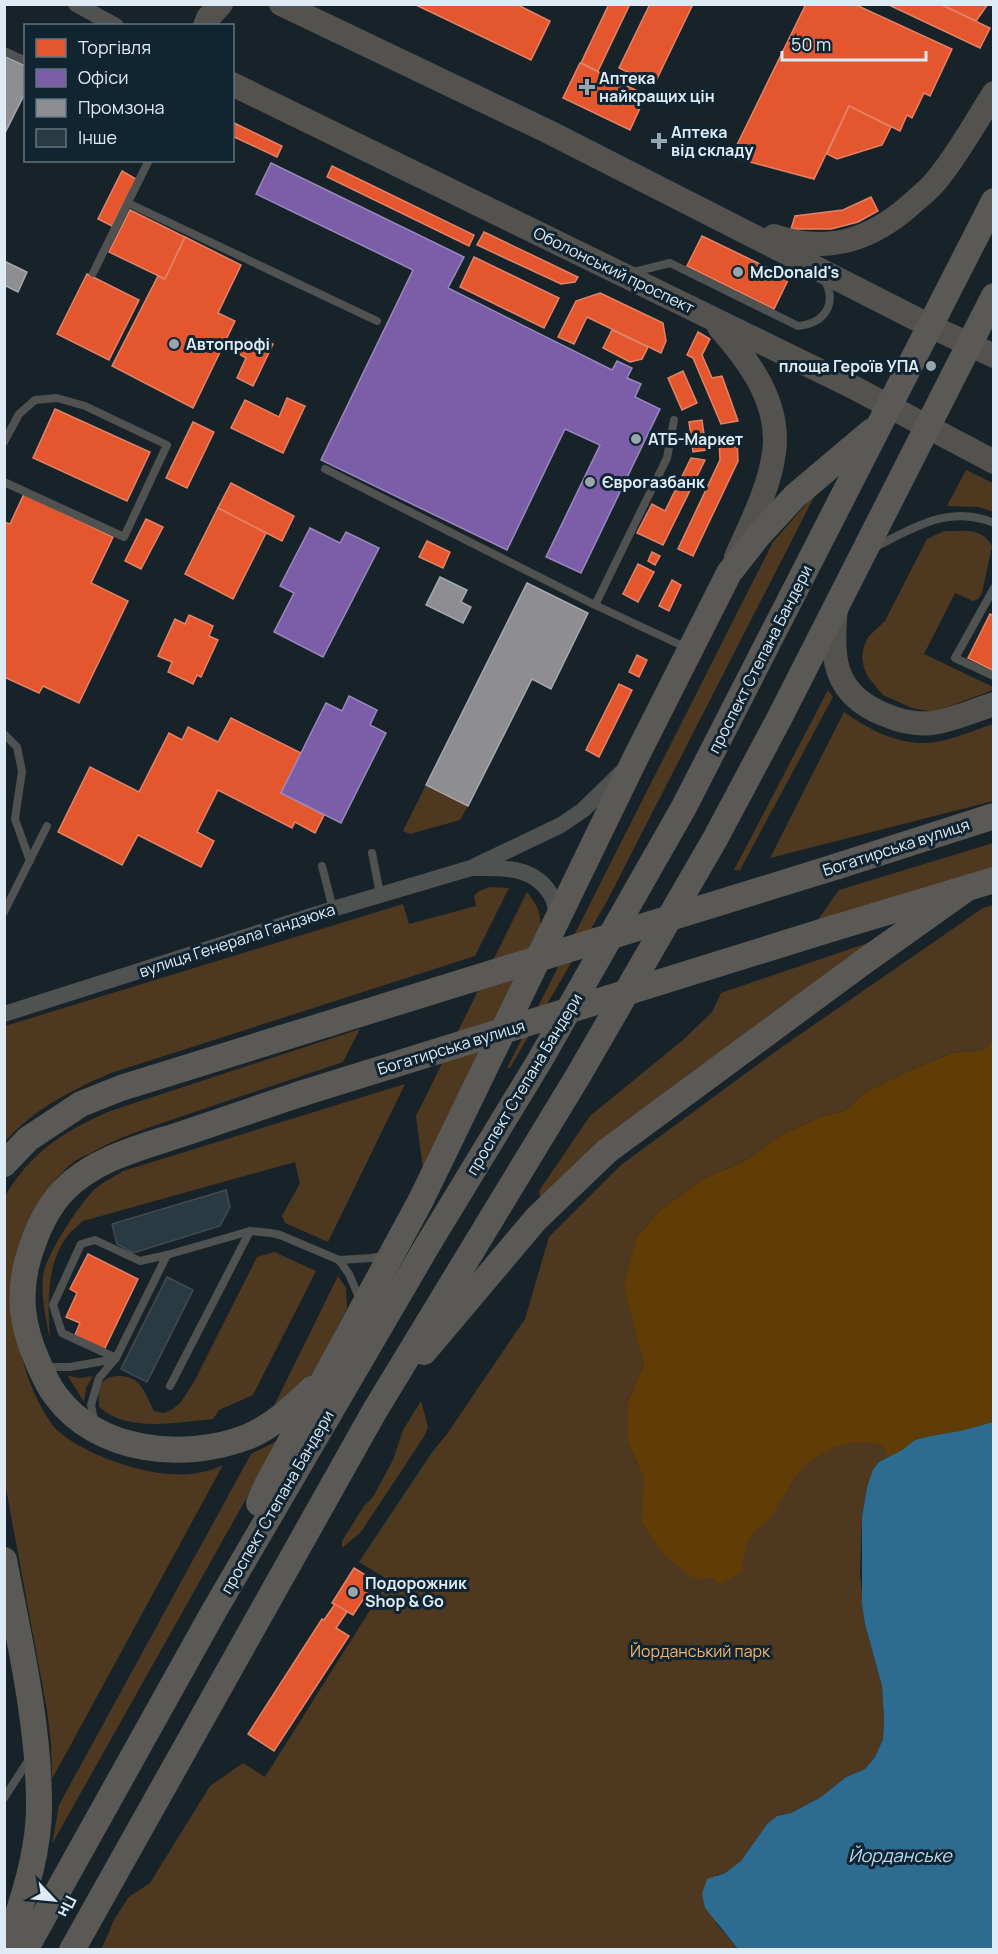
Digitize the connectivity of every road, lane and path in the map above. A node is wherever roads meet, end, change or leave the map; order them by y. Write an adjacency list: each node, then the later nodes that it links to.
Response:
1 (76, 4): 4 (street)
2 (221, 4): 5 (main road)
3 (281, 4): 13 (main road)
4 (112, 24)
5 (206, 24)
6 (4, 51): 7 (lane)
7 (24, 60)
8 (234, 85): 16 (main road, Оболонський проспект)
9 (993, 93): 13 (main road)
10 (148, 162): 12 (lane)
11 (993, 201): 20 (main road, проспект Степана Бандери)
12 (128, 203): 15 (lane); 19 (lane)
13 (722, 219): 14 (main road)
14 (811, 265): 16 (lane); 20 (main road)
15 (93, 273)
16 (624, 274): 18 (main road, Оболонський проспект)
17 (993, 296): 21 (main road)
18 (709, 316): 23 (main road, Оболонський проспект); 32 (main road)
19 (377, 321)
20 (930, 326): 21 (main road); 23 (main road, проспект Степана Бандери)
21 (980, 331): 22 (main road); 25 (main road)
22 (993, 356)
23 (885, 415): 25 (main road, Оболонський проспект); 32 (main road); 67 (main road, проспект Степана Бандери)
24 (674, 420): 34 (lane)
25 (927, 427): 27 (main road, Оболонський проспект); 31 (main road)
26 (4, 442): 29 (lane)
27 (993, 462)
28 (325, 469): 34 (lane)
29 (4, 482)
30 (993, 523): 31 (lane)
31 (863, 552): 35 (main road)
32 (729, 573): 36 (main road)
33 (993, 588): 37 (lane)
34 (595, 605): 36 (lane)
35 (836, 607): 38 (main road); 64 (main road)
36 (690, 650): 40 (main road)
37 (993, 676)
38 (993, 704)
39 (4, 734): 44 (lane)
40 (634, 761): 46 (street, вулиця Генерала Гандзюка); 52 (main road)
41 (993, 816): 54 (main road, Богатирська вулиця, bridge)
42 (47, 826): 44 (lane)
43 (372, 853): 49 (lane)
44 (30, 861): 51 (lane)
45 (322, 866): 50 (lane)
46 (471, 868): 49 (street, вулиця Генерала Гандзюка); 52 (street, вулиця Генерала Гандзюка)
47 (993, 880): 48 (main road, Богатирська вулиця)
48 (969, 887): 61 (main road, Богатирська вулиця, bridge); 64 (main road)
49 (380, 894): 50 (street, вулиця Генерала Гандзюка)
50 (333, 909): 53 (street, вулиця Генерала Гандзюка)
51 (4, 912)
52 (557, 917): 56 (main road)
53 (4, 1014)
54 (4, 1164)
55 (250, 1231): 57 (lane); 58 (lane); 63 (lane)
56 (392, 1253): 58 (lane); 59 (main road)
57 (167, 1255): 60 (lane); 60 (lane)
58 (339, 1260): 59 (lane)
59 (362, 1308): 62 (main road)
60 (116, 1358): 61 (lane); 65 (lane)
61 (40, 1367): 65 (main road, Богатирська вулиця)
62 (325, 1377): 65 (main road, Богатирська вулиця); 67 (main road)
63 (170, 1386)
64 (374, 1412): 70 (main road)
65 (96, 1430)
66 (4, 1560): 68 (main road)
67 (213, 1611): 72 (main road, проспект Степана Бандери)
68 (35, 1750): 69 (lane); 71 (main road)
69 (4, 1798)
70 (92, 1912): 73 (main road); 74 (main road)
71 (5, 1950)
72 (25, 1950)
73 (72, 1950)
74 (87, 1950)

